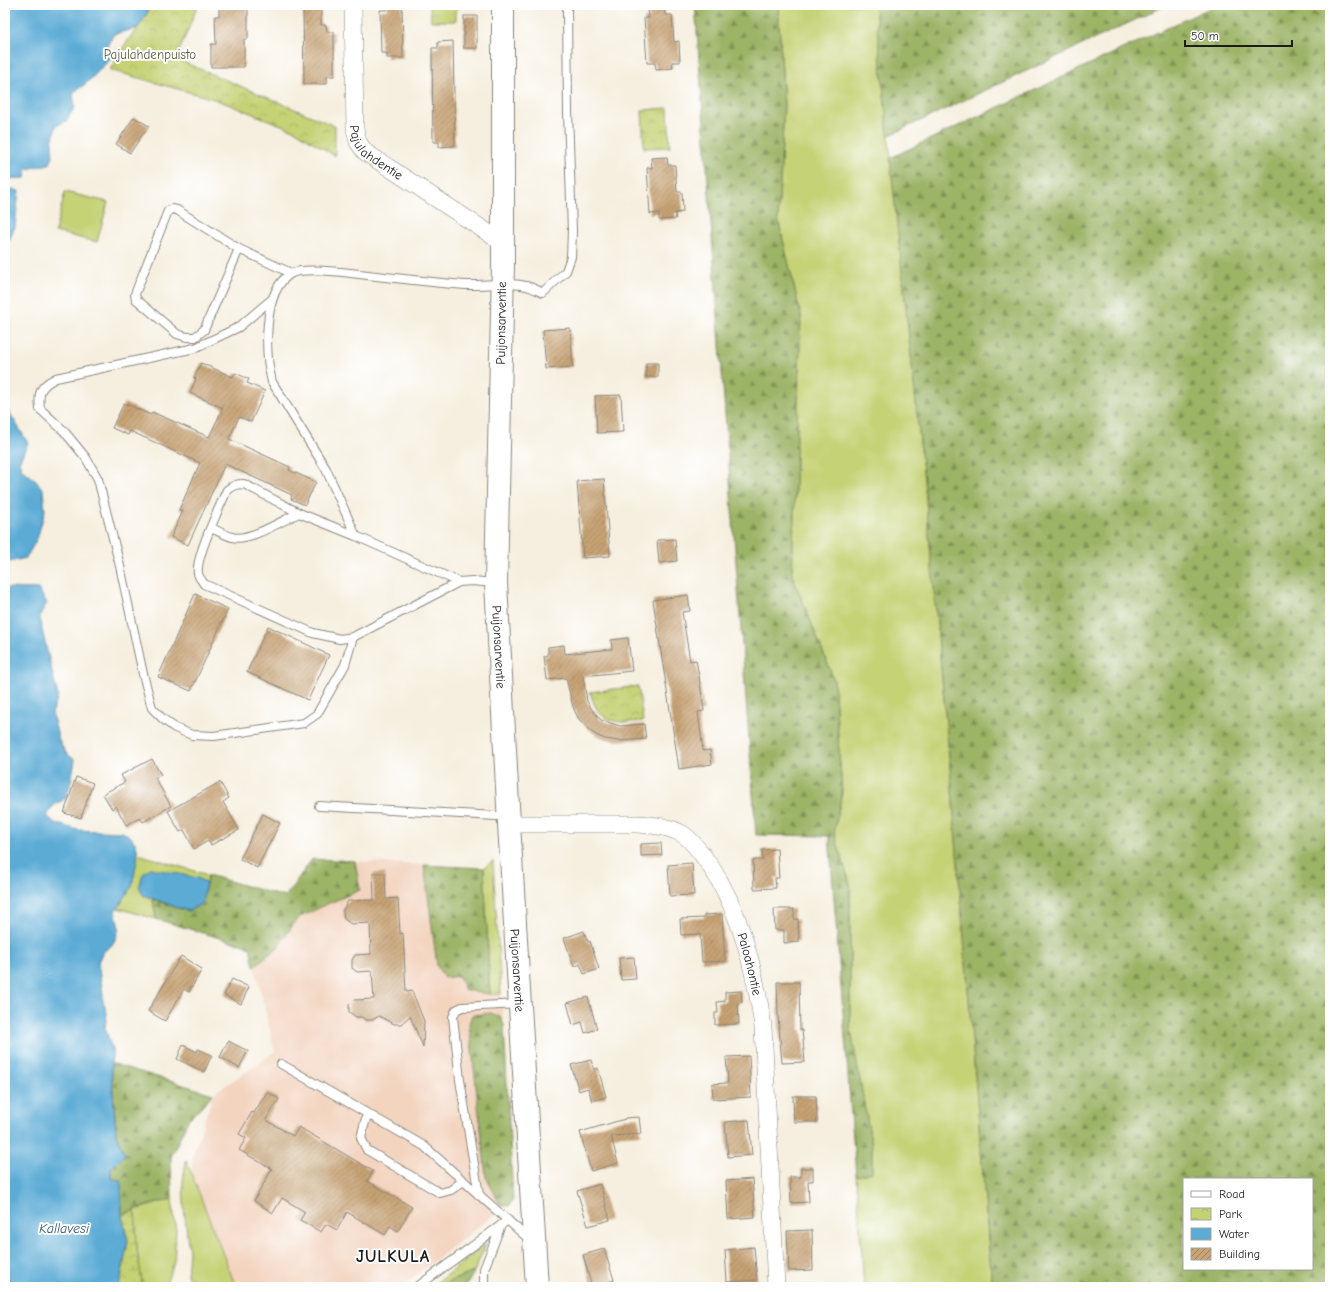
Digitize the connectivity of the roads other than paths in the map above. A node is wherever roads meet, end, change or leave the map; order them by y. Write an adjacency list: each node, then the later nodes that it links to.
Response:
1 (353, 5): 4 (street, Pajulahdentie)
2 (503, 5): 4 (main road, Puijonsarventie)
3 (567, 5): 7 (lane)
4 (503, 243): 7 (main road, Puijonsarventie)
5 (239, 249): 5 (lane); 6 (lane)
6 (292, 273): 7 (lane); 8 (lane)
7 (502, 284): 13 (main road, Puijonsarventie)
8 (272, 299): 11 (lane); 14 (lane)
9 (299, 513): 10 (lane); 10 (lane); 11 (lane)
10 (211, 528): 14 (lane)
11 (356, 536): 12 (lane)
12 (459, 582): 13 (lane); 14 (lane)
13 (496, 583): 16 (main road, Puijonsarventie)
14 (353, 637)
15 (319, 806): 16 (lane)
16 (502, 820): 17 (main road, Puijonsarventie); 27 (street, Paloahontie)
17 (520, 1004): 21 (lane); 23 (main road, Puijonsarventie)
18 (281, 1064): 19 (lane)
19 (367, 1114): 20 (lane); 20 (lane)
20 (464, 1181): 21 (lane)
21 (479, 1194): 22 (lane)
22 (504, 1222): 23 (lane); 24 (lane); 25 (lane)
23 (536, 1244): 26 (main road, Puijonsarventie)
24 (417, 1287)
25 (484, 1287)
26 (537, 1287)
27 (776, 1287)

